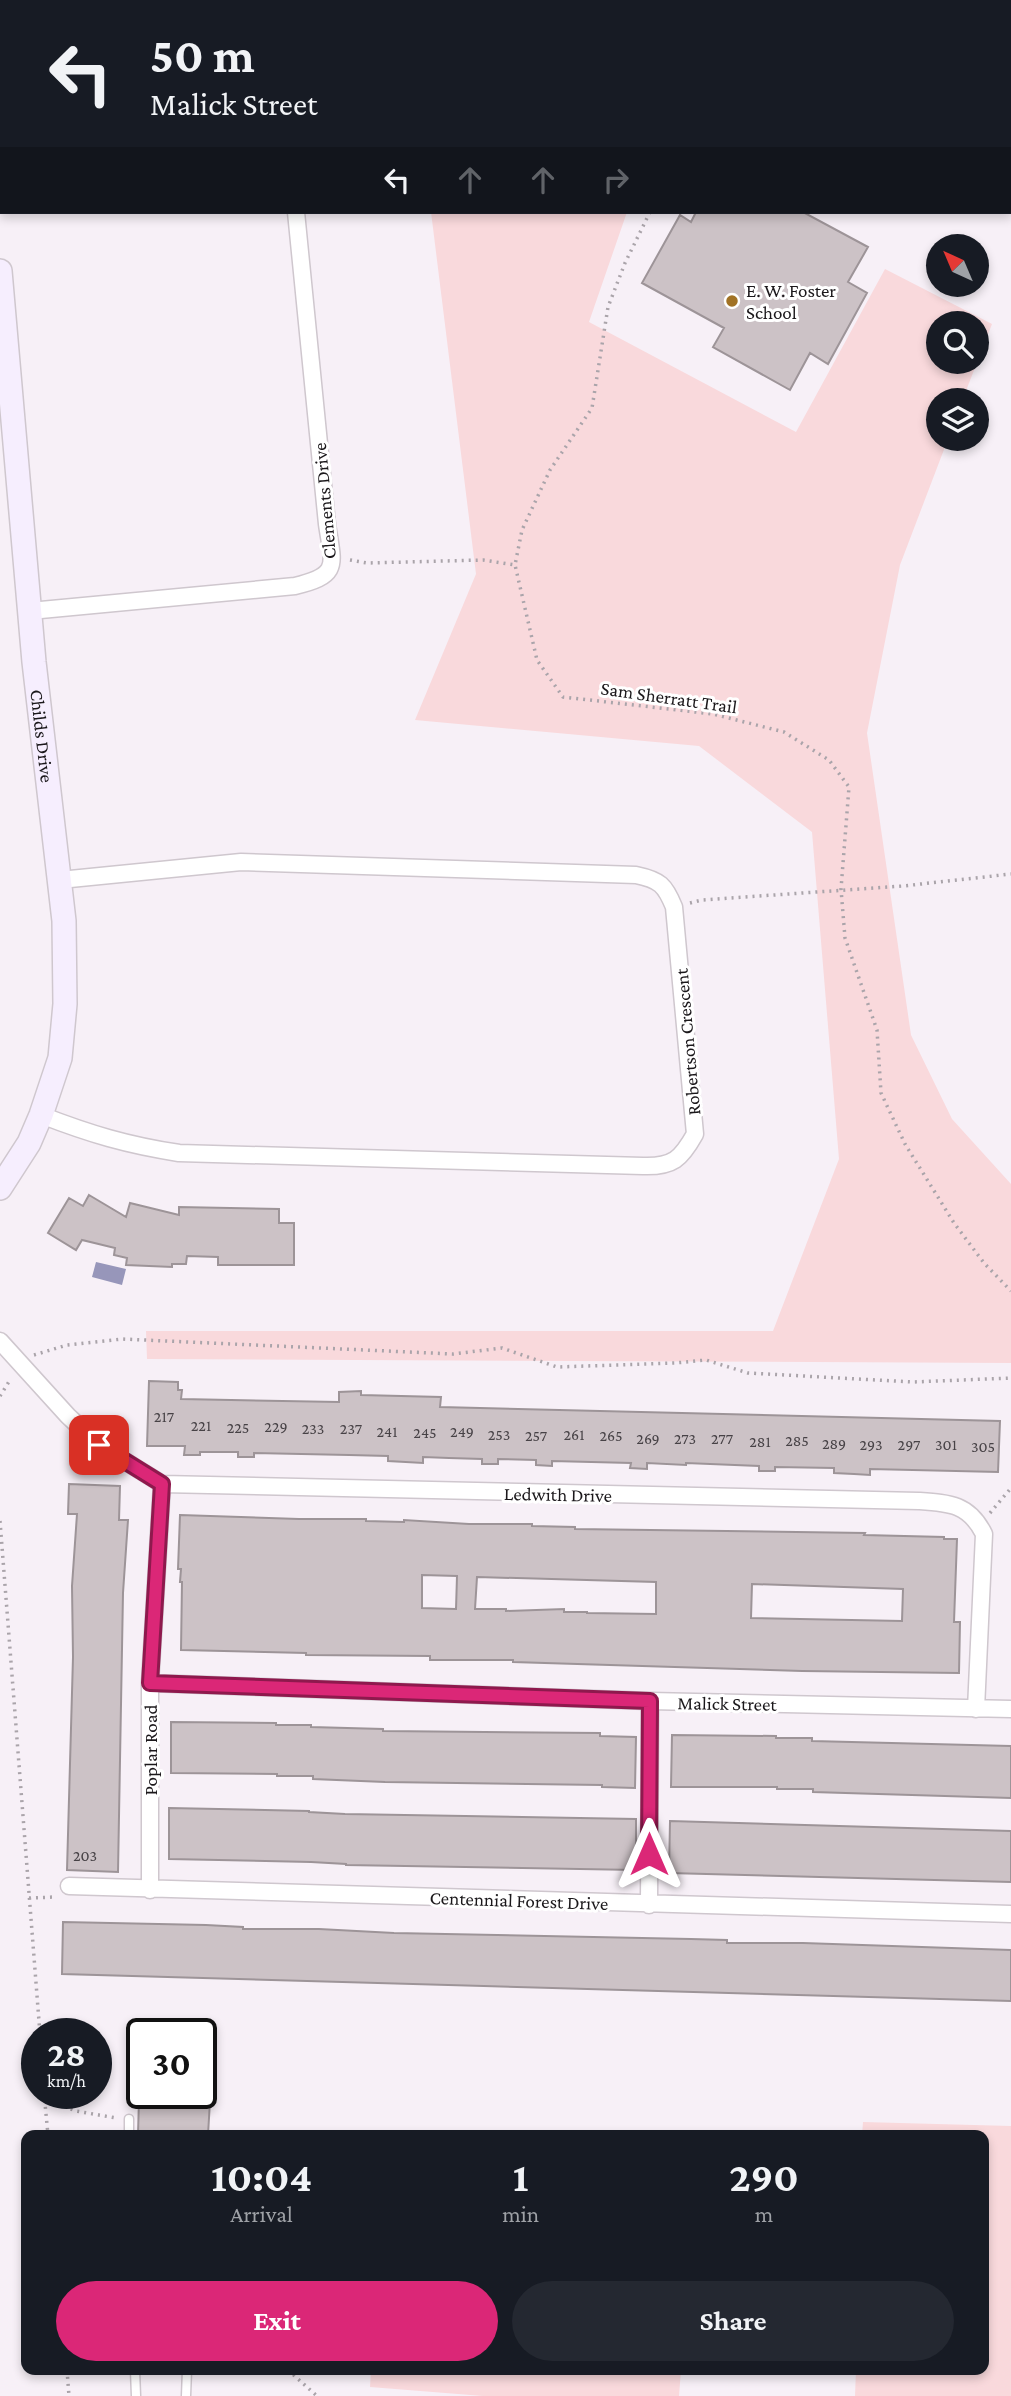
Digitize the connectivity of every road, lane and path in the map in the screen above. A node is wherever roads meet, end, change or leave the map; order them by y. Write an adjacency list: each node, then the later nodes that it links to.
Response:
1 (296, 214): 4 (street, Clements Drive)
2 (648, 214): 5 (path, Sam Sherratt Trail)
3 (0, 271): 6 (street, Childs Drive)
4 (332, 558): 5 (path); 6 (street, Clements Drive)
5 (515, 565): 9 (path, Sam Sherratt Trail)
6 (30, 611): 8 (street, Childs Drive)
7 (1011, 874): 9 (path)
8 (60, 880): 10 (street); 11 (street, Childs Drive)
9 (841, 889): 10 (path); 13 (path, Sam Sherratt Trail)
10 (674, 907): 11 (street, Robertson Crescent)
11 (41, 1115): 12 (street, Childs Drive)
12 (0, 1188)
13 (1011, 1291)
14 (0, 1341): 15 (street)
15 (21, 1362): 16 (path); 17 (path); 18 (street)
16 (1011, 1378)
17 (0, 1396)
18 (162, 1484): 21 (street, Ledwith Drive); 22 (street, Poplar Road)
19 (1011, 1488): 21 (path)
20 (0, 1521): 28 (path)
21 (979, 1525): 24 (street)
22 (150, 1683): 23 (street, Malick Street); 27 (street, Poplar Road)
23 (650, 1701): 24 (street, Malick Street); 29 (street)
24 (976, 1709): 25 (street, Malick Street)
25 (1011, 1709)
26 (69, 1886): 27 (street, Centennial Forest Drive); 28 (path)
27 (150, 1890): 29 (street, Centennial Forest Drive)
28 (29, 1898): 31 (path)
29 (649, 1905): 30 (street, Centennial Forest Drive)
30 (1011, 1914)
31 (39, 2018)
32 (47, 2109): 35 (path)
33 (73, 2109): 34 (path)
34 (129, 2119): 36 (lane)
35 (48, 2130)
36 (129, 2130)
37 (67, 2375): 41 (path)
38 (135, 2375): 42 (lane)
39 (187, 2375): 43 (lane)
40 (294, 2375): 44 (path)
41 (69, 2396)
42 (136, 2396)
43 (186, 2396)
44 (317, 2396)

